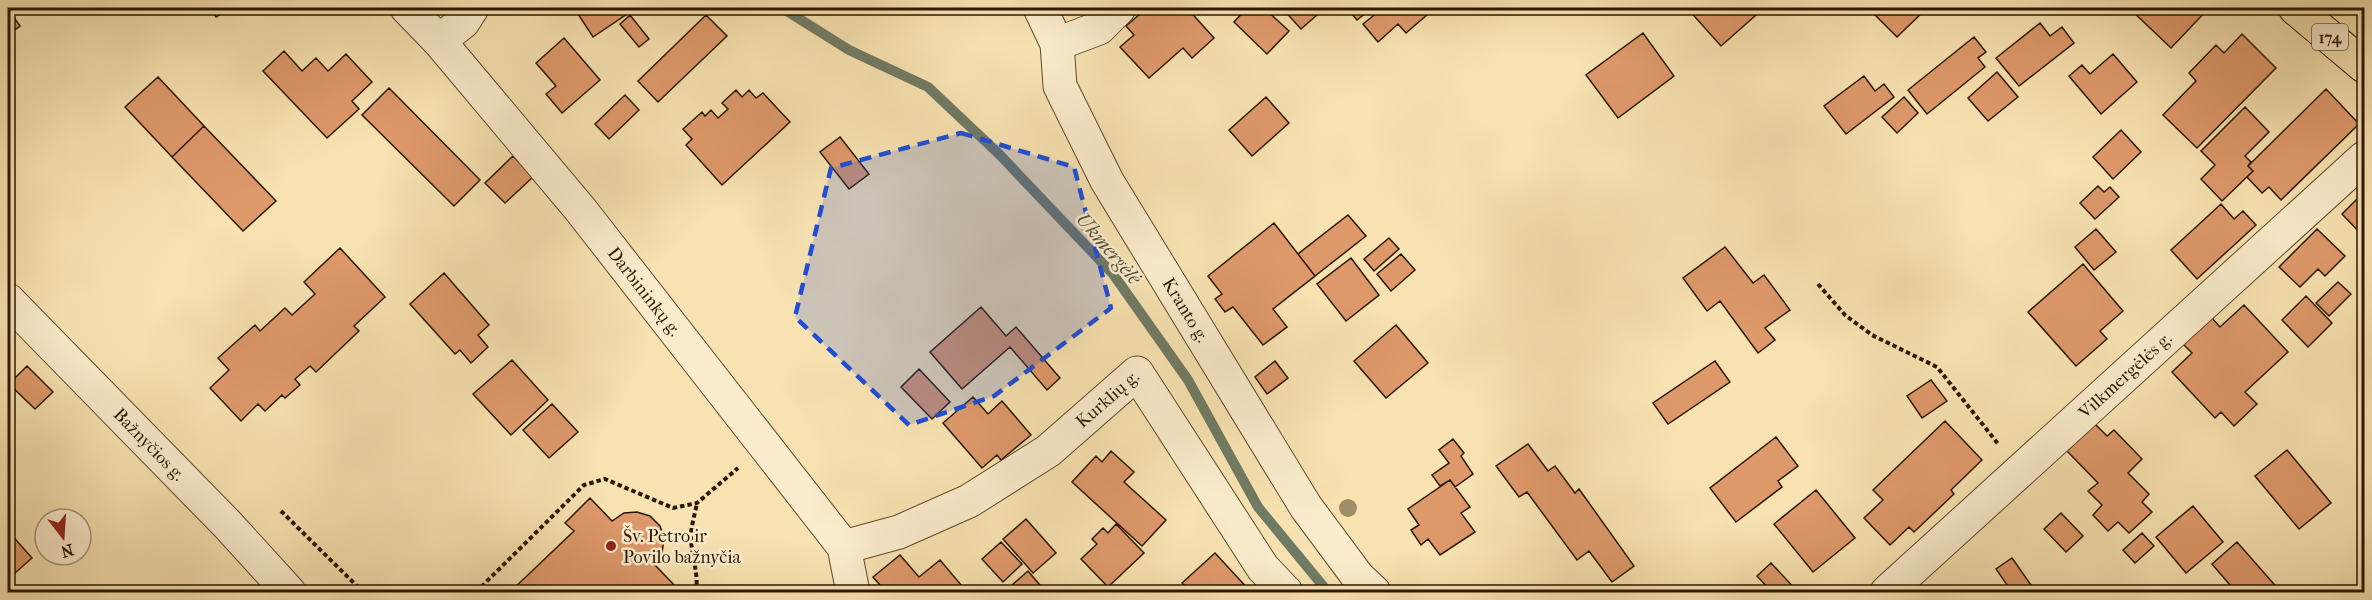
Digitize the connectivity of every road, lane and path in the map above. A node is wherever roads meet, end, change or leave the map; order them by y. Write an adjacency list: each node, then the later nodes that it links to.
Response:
1 (407, 8): 6 (street, Darbininkų g.)
2 (472, 8): 6 (street)
3 (1040, 8): 7 (street, Kranto g.)
4 (1119, 8): 7 (street)
5 (2295, 8): 8 (main road, 174)
6 (439, 41): 16 (street, Darbininkų g.)
7 (1057, 44): 23 (street, Kranto g.)
8 (2364, 66)
9 (2364, 158): 12 (street, Vilkmergėlės g.)
10 (1818, 284): 12 (path)
11 (8, 300): 17 (street, Bažnyčios g.)
12 (2019, 471): 24 (street, Vilkmergėlės g.)
13 (720, 482): 14 (path)
14 (697, 503): 19 (path); 20 (path)
15 (281, 511): 18 (path)
16 (844, 547): 21 (street, Darbininkų g.); 22 (street, Kurklių g.)
17 (289, 592)
18 (363, 592)
19 (476, 592)
20 (696, 592)
21 (853, 592)
22 (1286, 592)
23 (1374, 592)
24 (1887, 592)

